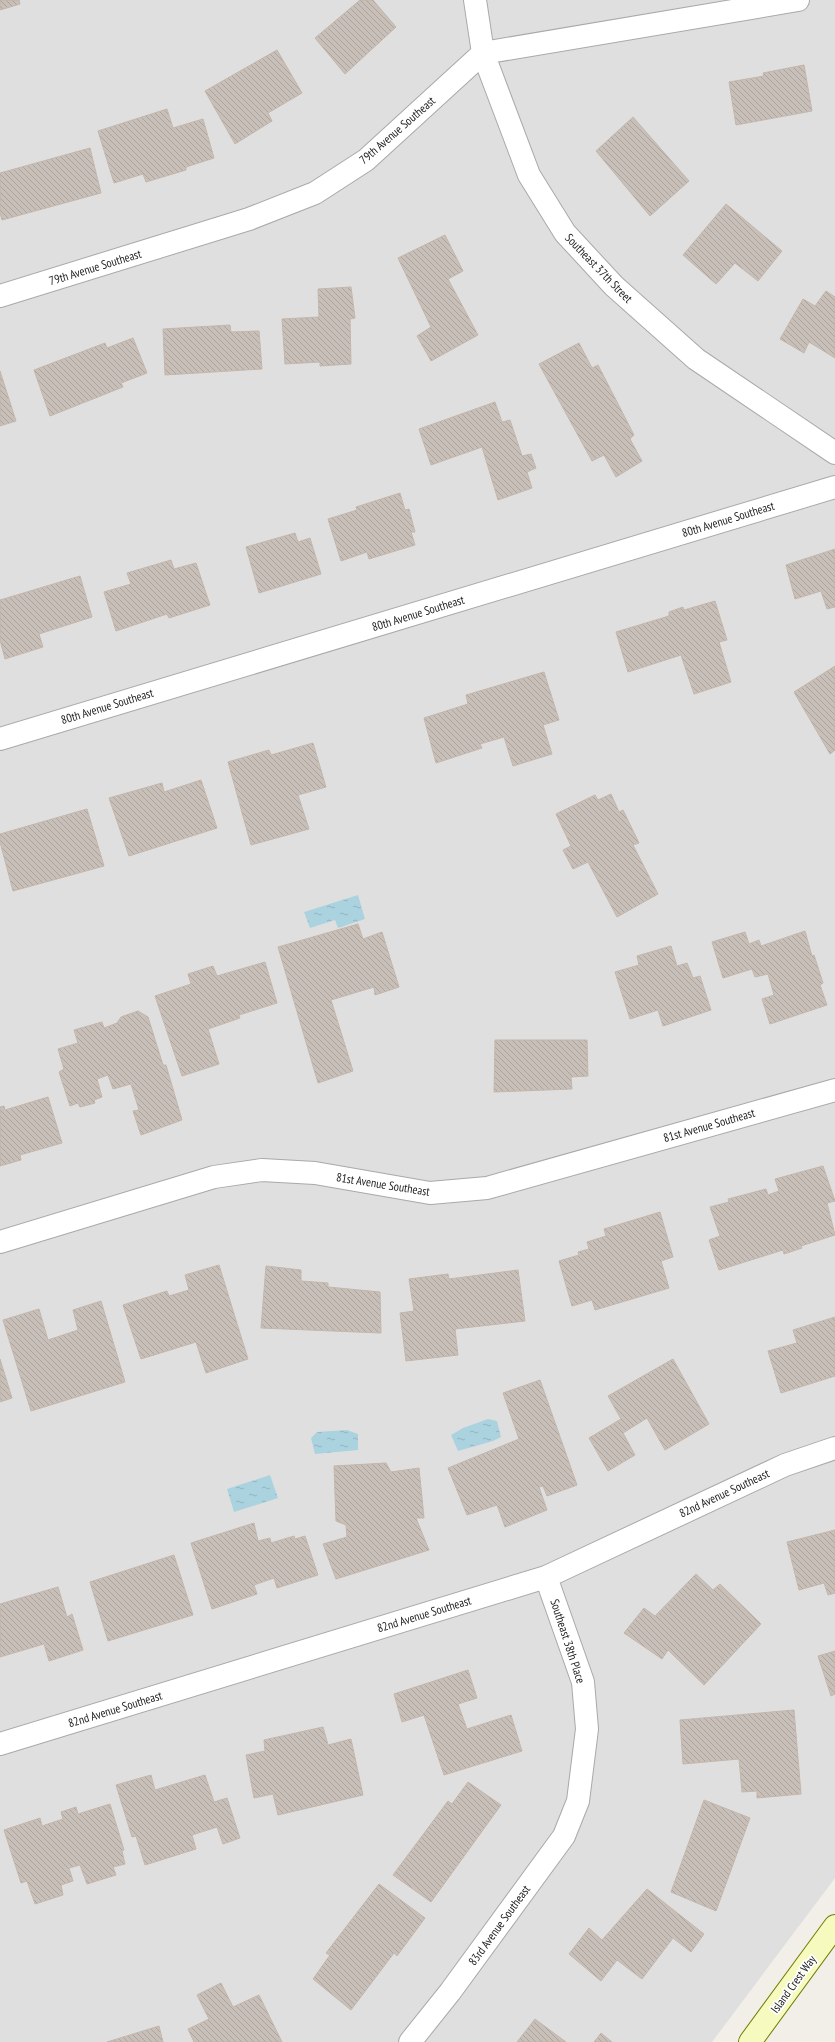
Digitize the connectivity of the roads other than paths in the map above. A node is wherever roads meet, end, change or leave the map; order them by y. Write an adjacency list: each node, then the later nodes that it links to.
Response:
1 (475, 0): 3 (street, Southeast 37th Street)
2 (798, 0): 3 (street)
3 (483, 53): 4 (street, 79th Avenue Southeast); 5 (street, Southeast 37th Street)
4 (0, 296)
5 (835, 453)
6 (835, 487): 7 (street, 80th Avenue Southeast)
7 (0, 739)
8 (835, 1090): 9 (street, 81st Avenue Southeast)
9 (0, 1242)
10 (835, 1448): 11 (street, 82nd Avenue Southeast)
11 (546, 1577): 12 (street, 82nd Avenue Southeast); 13 (street, Southeast 38th Place)
12 (0, 1744)
13 (578, 1800): 15 (street, 83rd Avenue Southeast)
14 (835, 1926): 16 (main road, Island Crest Way)
15 (410, 2042)
16 (750, 2042)

